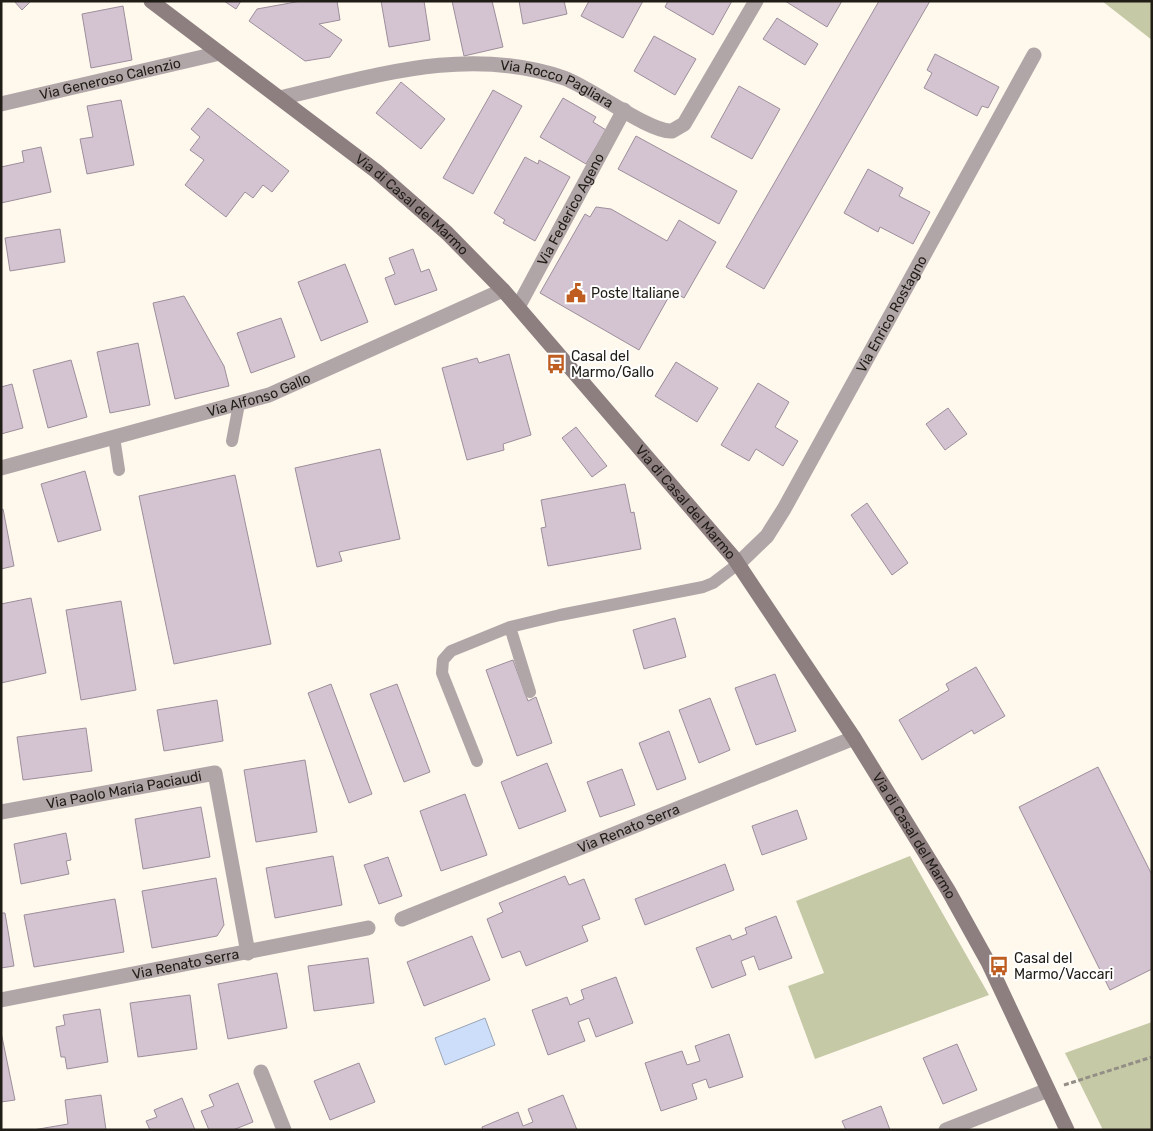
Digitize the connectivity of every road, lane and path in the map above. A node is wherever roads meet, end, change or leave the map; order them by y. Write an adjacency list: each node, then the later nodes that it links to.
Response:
1 (151, 1): 3 (main road, Via di Casal del Marmo)
2 (756, 1): 7 (street, Via Rocco Pagliara)
3 (220, 53): 5 (main road, Via di Casal del Marmo); 6 (street, Via Generoso Calenzio)
4 (1034, 55): 15 (street, Via Enrico Rostagno)
5 (280, 98): 7 (street, Via Rocco Pagliara); 8 (main road, Via di Casal del Marmo)
6 (1, 104)
7 (624, 110): 9 (street, Via Federico Ageno)
8 (503, 290): 9 (main road, Via di Casal del Marmo); 10 (street, Via Alfonso Gallo)
9 (518, 308): 15 (main road, Via di Casal del Marmo)
10 (239, 404): 11 (street, Via Alfonso Gallo); 12 (lane)
11 (114, 437): 13 (street, Via Alfonso Gallo); 14 (lane)
12 (232, 441)
13 (1, 468)
14 (119, 470)
15 (738, 564): 16 (lane); 18 (main road, Via di Casal del Marmo)
16 (510, 628): 17 (lane); 19 (lane)
17 (530, 692)
18 (854, 738): 21 (street, Via Renato Serra); 27 (main road, Via di Casal del Marmo)
19 (477, 761)
20 (1, 812): 23 (street, Via Paolo Maria Paciaudi)
21 (402, 919)
22 (368, 928): 23 (street, Via Renato Serra)
23 (248, 953): 24 (street, Via Renato Serra)
24 (1, 1000)
25 (1152, 1057): 27 (path)
26 (262, 1072): 28 (street)
27 (1048, 1090): 29 (street); 30 (main road, Via di Casal del Marmo)
28 (284, 1130)
29 (946, 1130)
30 (1067, 1130)

